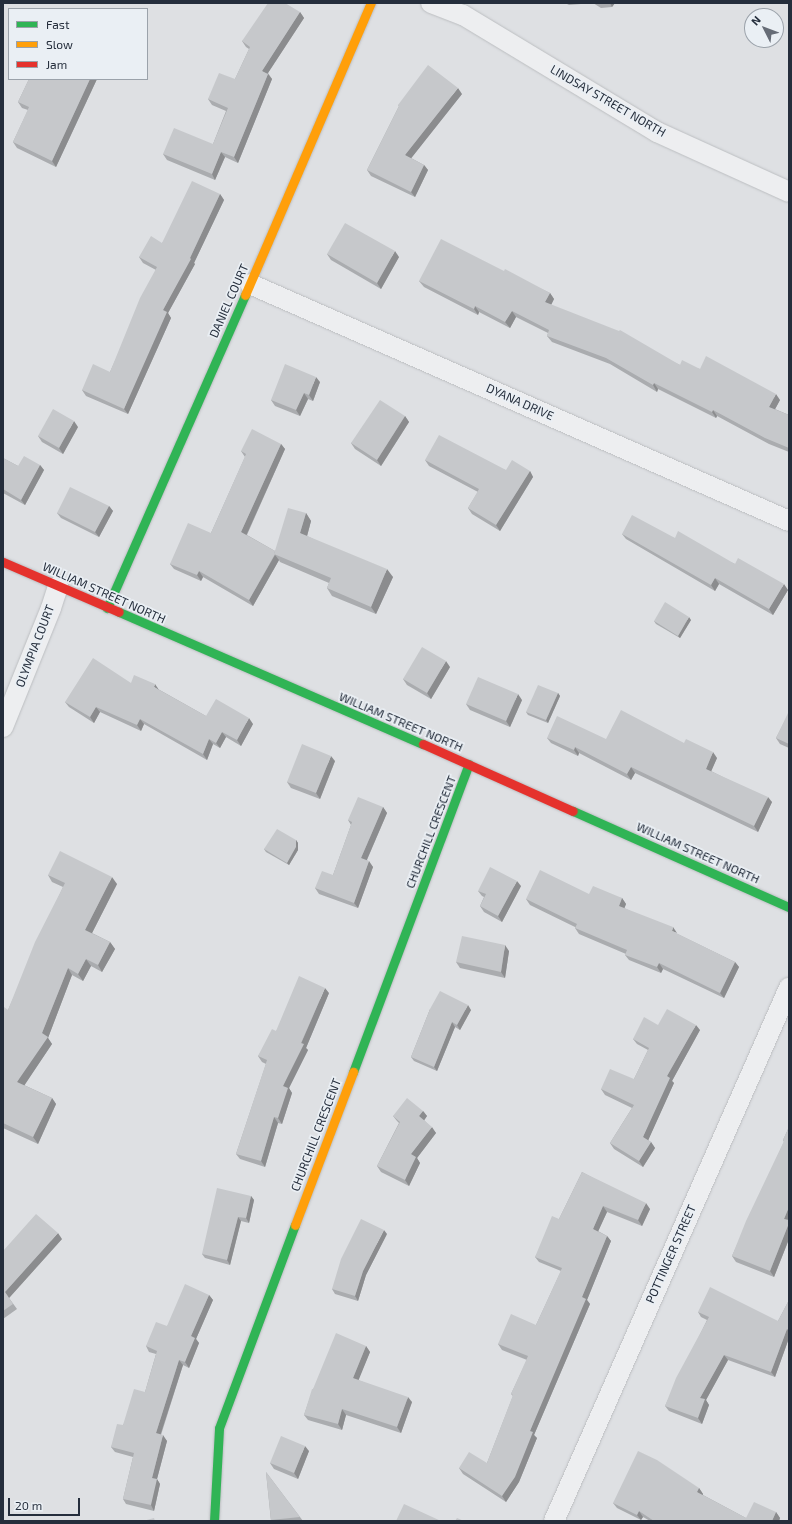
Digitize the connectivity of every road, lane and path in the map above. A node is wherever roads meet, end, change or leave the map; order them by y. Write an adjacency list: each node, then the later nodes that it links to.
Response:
1 (371, 3): 5 (street, DANIEL COURT)
2 (431, 3): 3 (street, LINDSAY STREET NORTH)
3 (465, 9): 4 (street, LINDSAY STREET NORTH)
4 (789, 192)
5 (250, 284): 6 (street, DYANA DRIVE); 9 (street, DANIEL COURT)
6 (789, 521)
7 (3, 562): 8 (street, WILLIAM STREET NORTH)
8 (58, 586): 9 (street, WILLIAM STREET NORTH); 10 (street, OLYMPIA COURT)
9 (107, 608): 11 (street, WILLIAM STREET NORTH)
10 (3, 728)
11 (469, 764): 12 (street, WILLIAM STREET NORTH); 15 (street, CHURCHILL CRESCENT)
12 (789, 906)
13 (789, 988): 14 (street, POTTINGER STREET)
14 (558, 1520)
15 (214, 1521)

